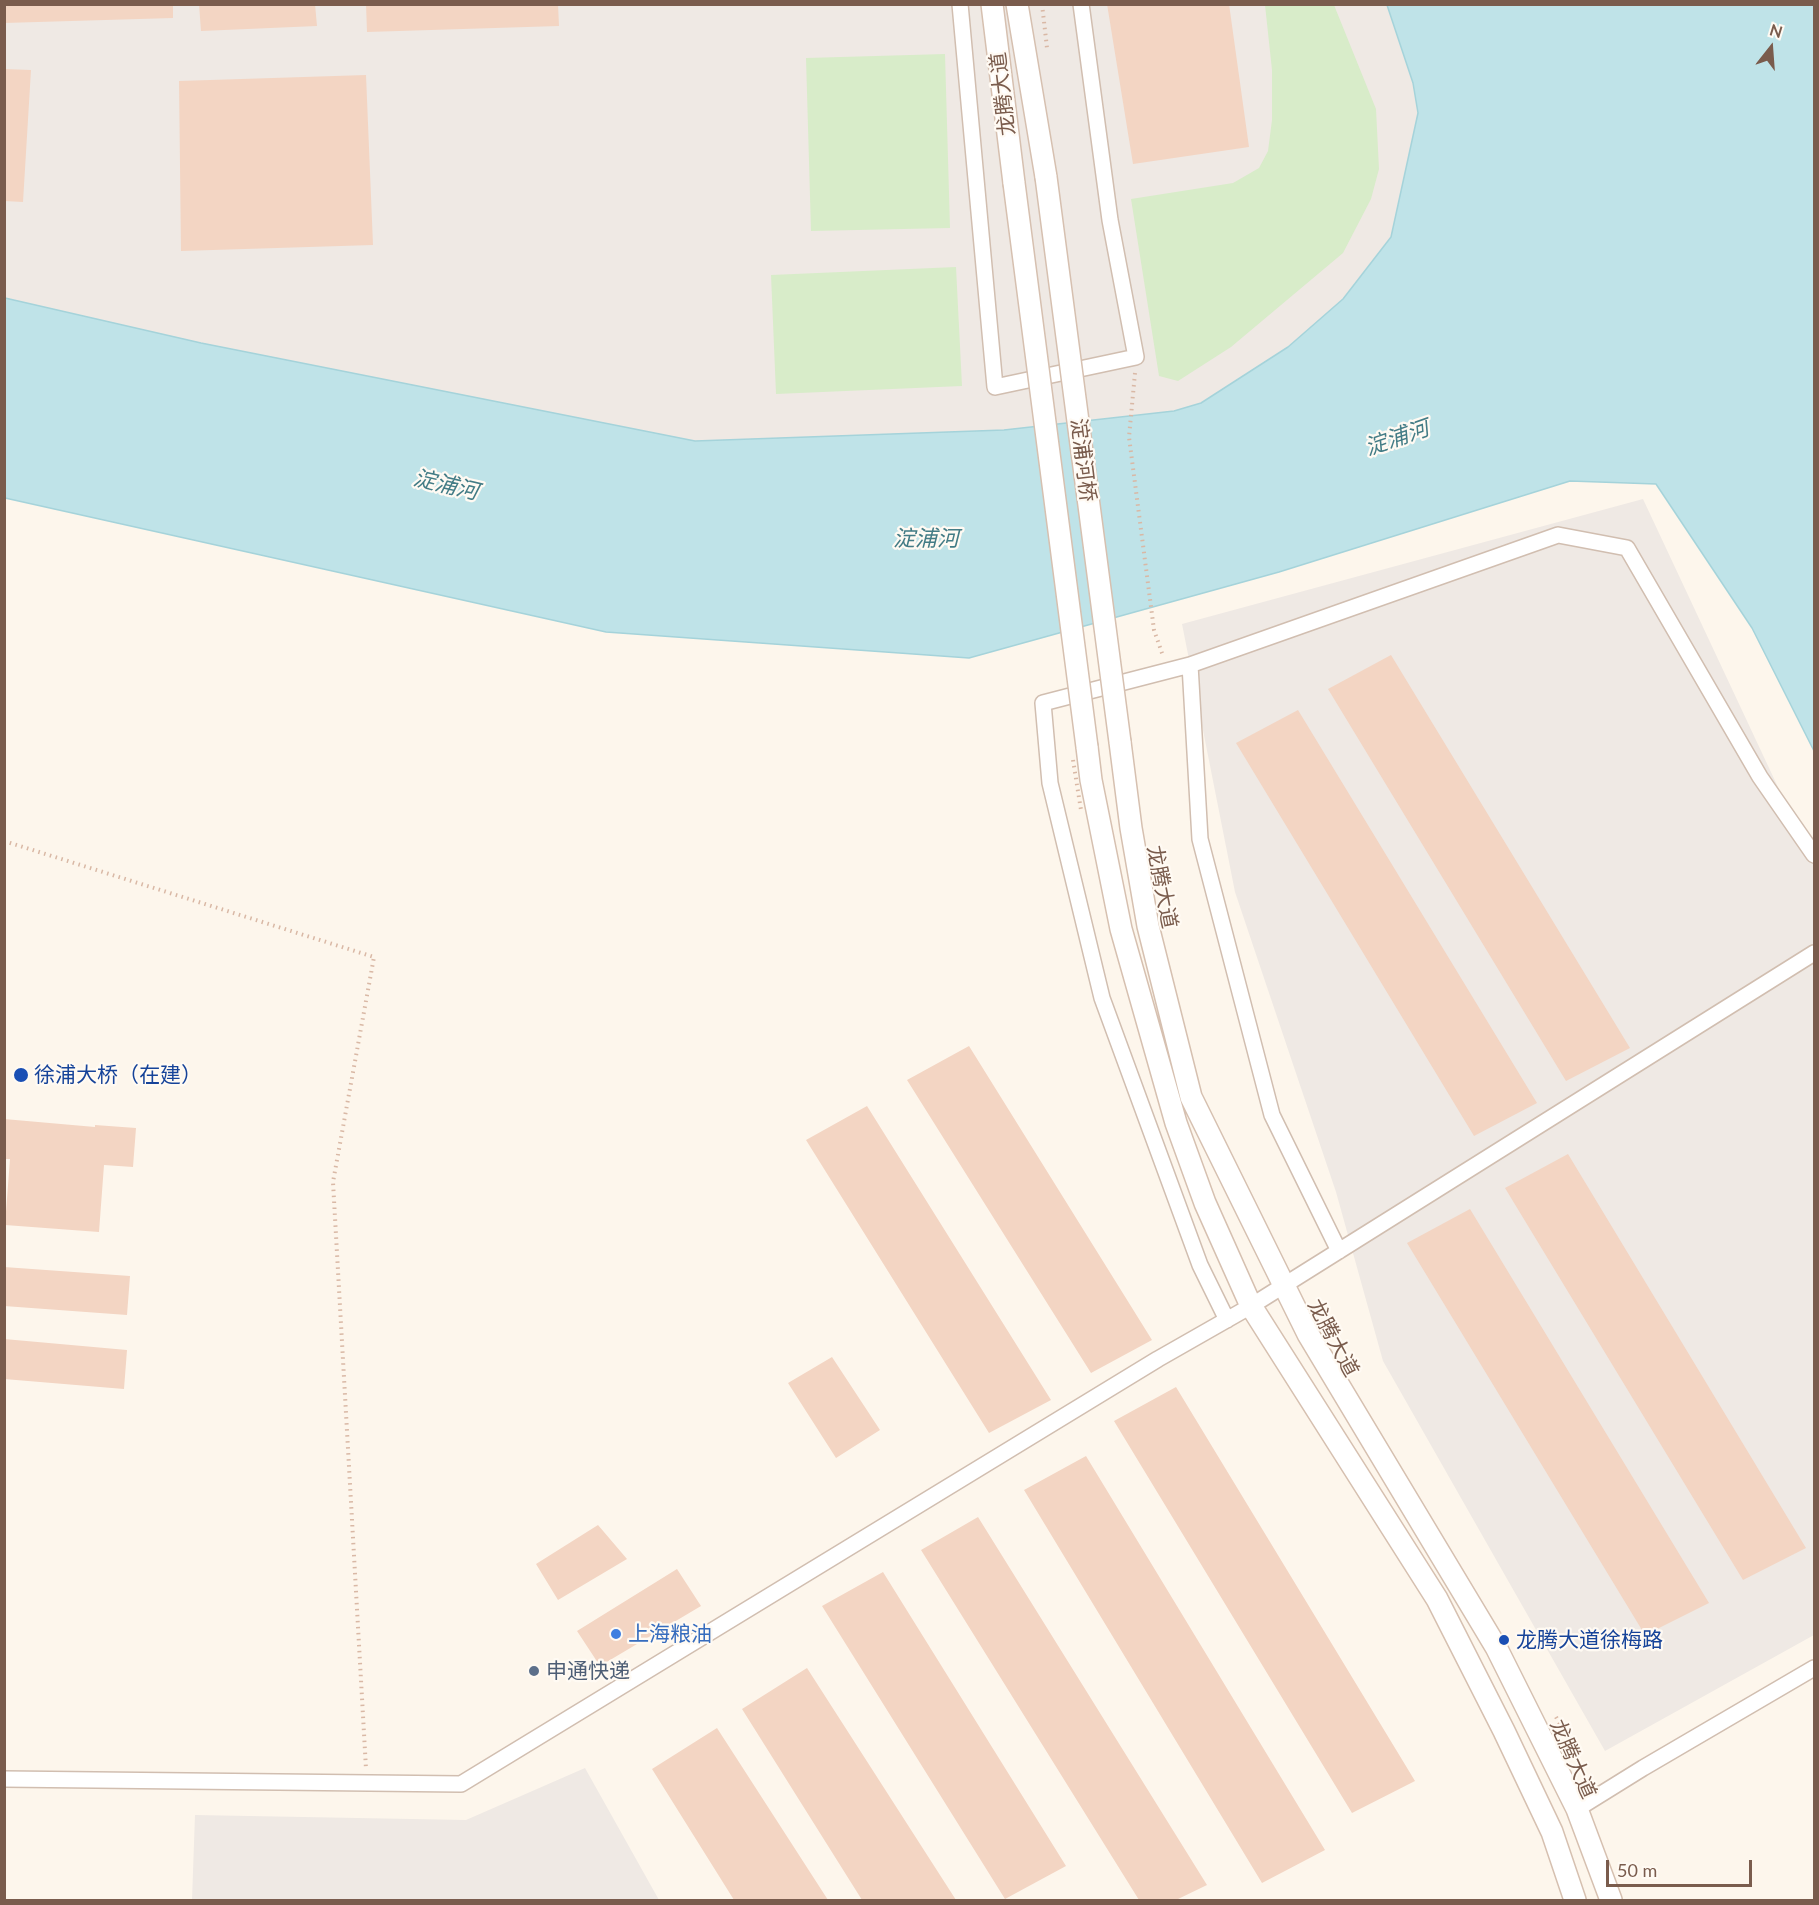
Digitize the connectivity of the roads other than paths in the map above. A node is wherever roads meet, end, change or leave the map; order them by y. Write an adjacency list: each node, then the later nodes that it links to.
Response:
1 (960, 4): 4 (street)
2 (992, 4): 6 (main road, 龙腾大道)
3 (1017, 4): 5 (main road, 龙腾大道)
4 (1081, 4)
5 (1046, 177): 8 (main road, 淀浦河桥, bridge)
6 (1014, 183): 13 (main road, 淀浦河桥, bridge)
7 (1190, 665): 9 (street); 11 (street); 14 (street)
8 (1120, 742): 12 (main road, 龙腾大道)
9 (1815, 855)
10 (1815, 953): 11 (street)
11 (1339, 1251): 12 (street)
12 (1284, 1286): 13 (street); 17 (main road, 龙腾大道)
13 (1251, 1306): 14 (street); 18 (main road)
14 (1227, 1320): 16 (street)
15 (1815, 1668): 17 (street)
16 (4, 1779)
17 (1577, 1809): 19 (main road, 龙腾大道)
18 (1575, 1900)
19 (1611, 1900)

